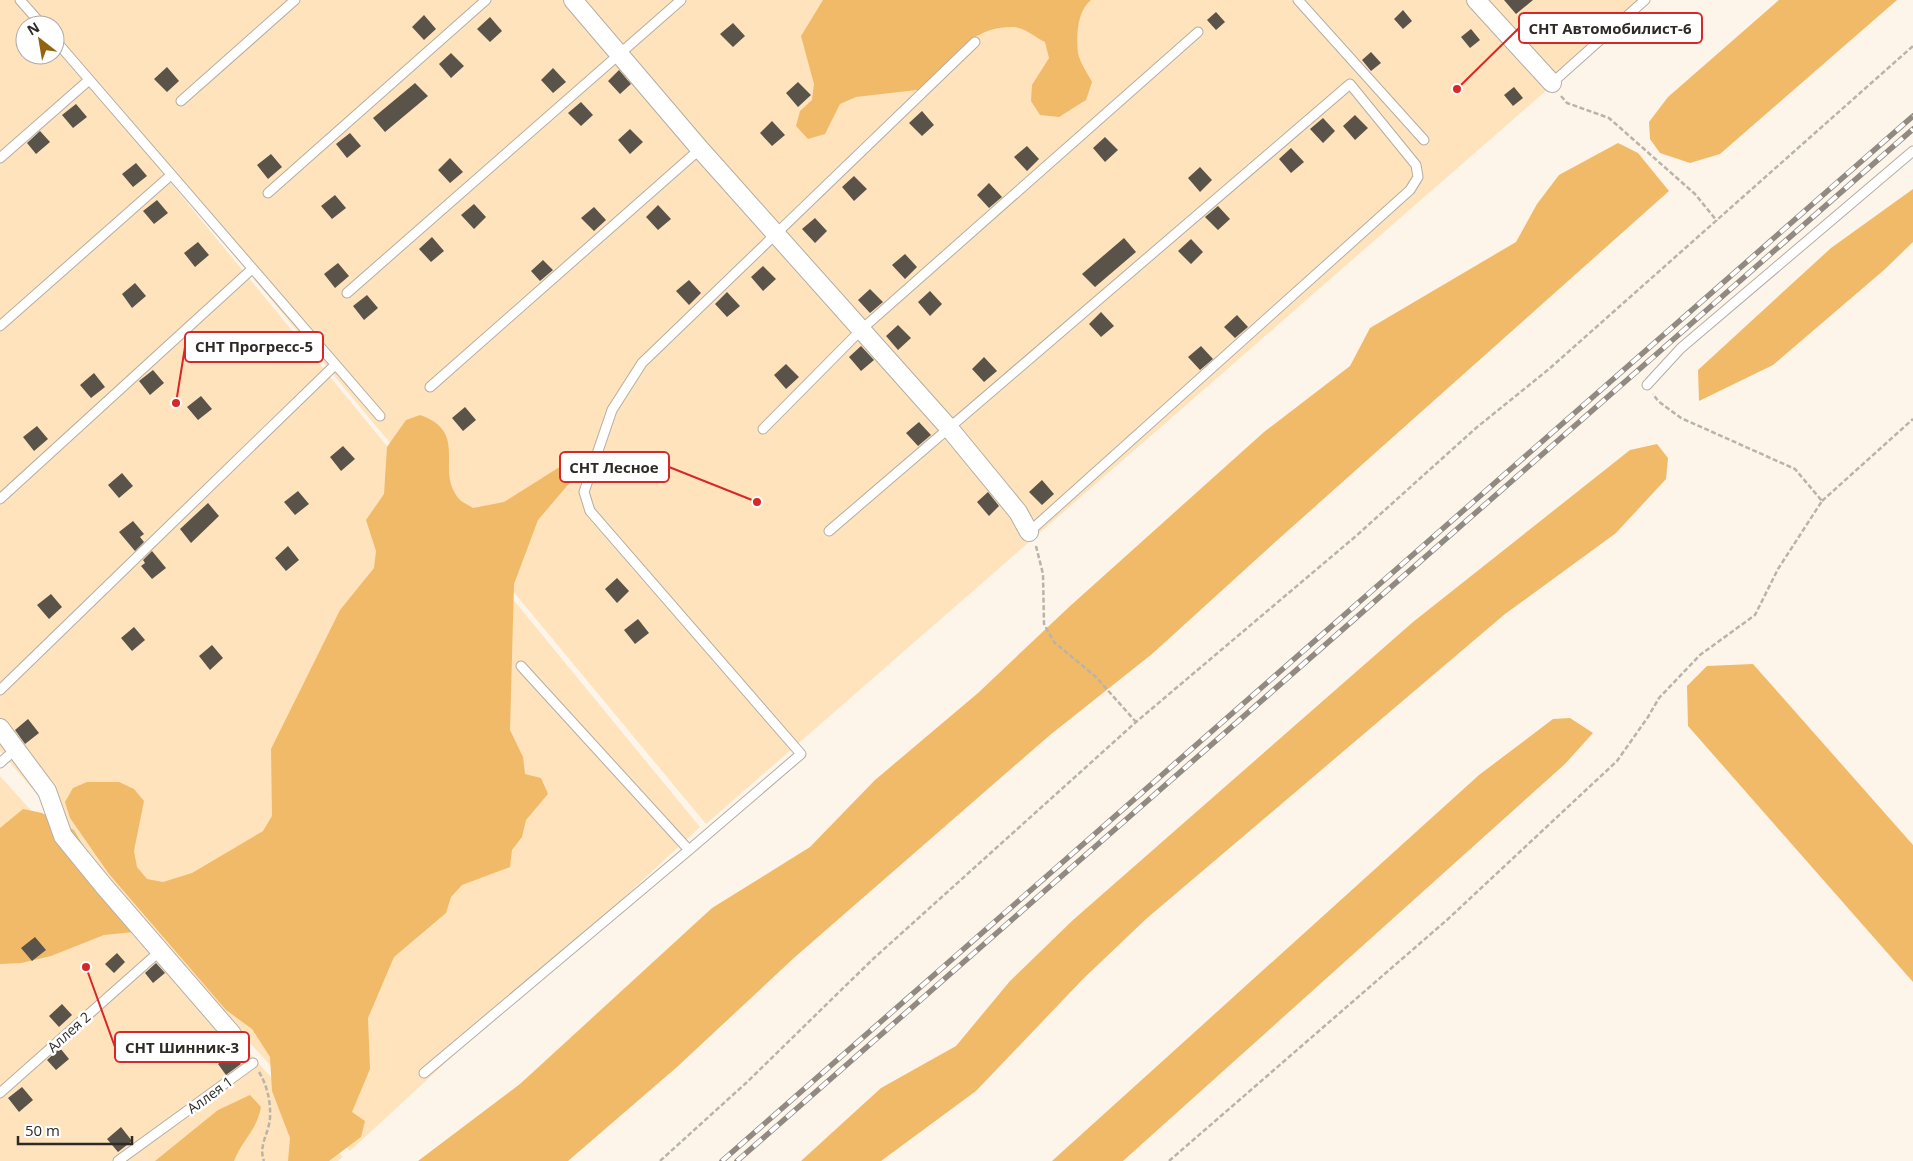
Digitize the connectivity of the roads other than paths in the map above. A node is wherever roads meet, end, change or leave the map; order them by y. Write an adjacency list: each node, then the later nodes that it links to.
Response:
1 (20, 0): 9 (lane)
2 (295, 0): 16 (lane)
3 (486, 0): 22 (lane)
4 (573, 0): 13 (street)
5 (681, 0): 13 (lane)
6 (1298, 0): 17 (lane)
7 (1476, 0): 15 (street)
8 (1645, 0): 15 (lane)
9 (33, 15)
10 (1198, 32): 27 (lane)
11 (974, 42): 23 (lane)
12 (65, 52): 14 (lane)
13 (620, 55): 18 (street); 25 (lane)
14 (89, 80): 20 (lane); 21 (lane)
15 (1552, 83)
16 (181, 101)
17 (1424, 140)
18 (700, 149): 23 (street); 30 (lane)
19 (1913, 151): 29 (lane)
20 (0, 158)
21 (171, 175): 24 (lane); 26 (lane)
22 (268, 192)
23 (777, 234): 27 (street); 42 (lane)
24 (252, 268): 28 (lane); 34 (lane)
25 (347, 293)
26 (0, 326)
27 (862, 329): 32 (street); 33 (lane)
28 (335, 365): 31 (lane); 38 (lane)
29 (1647, 385)
30 (430, 386)
31 (380, 416)
32 (948, 428): 35 (lane); 36 (street); 36 (lane)
33 (764, 429)
34 (0, 499)
35 (829, 531)
36 (1029, 532)
37 (522, 666): 42 (lane)
38 (0, 690)
39 (0, 728): 40 (street)
40 (16, 749): 41 (lane); 43 (street)
41 (0, 763)
42 (688, 850): 46 (lane)
43 (160, 951): 44 (street); 47 (lane, Аллея 2)
44 (232, 1034)
45 (253, 1063): 48 (lane, Аллея 1)
46 (424, 1073)
47 (0, 1093)
48 (118, 1161)

